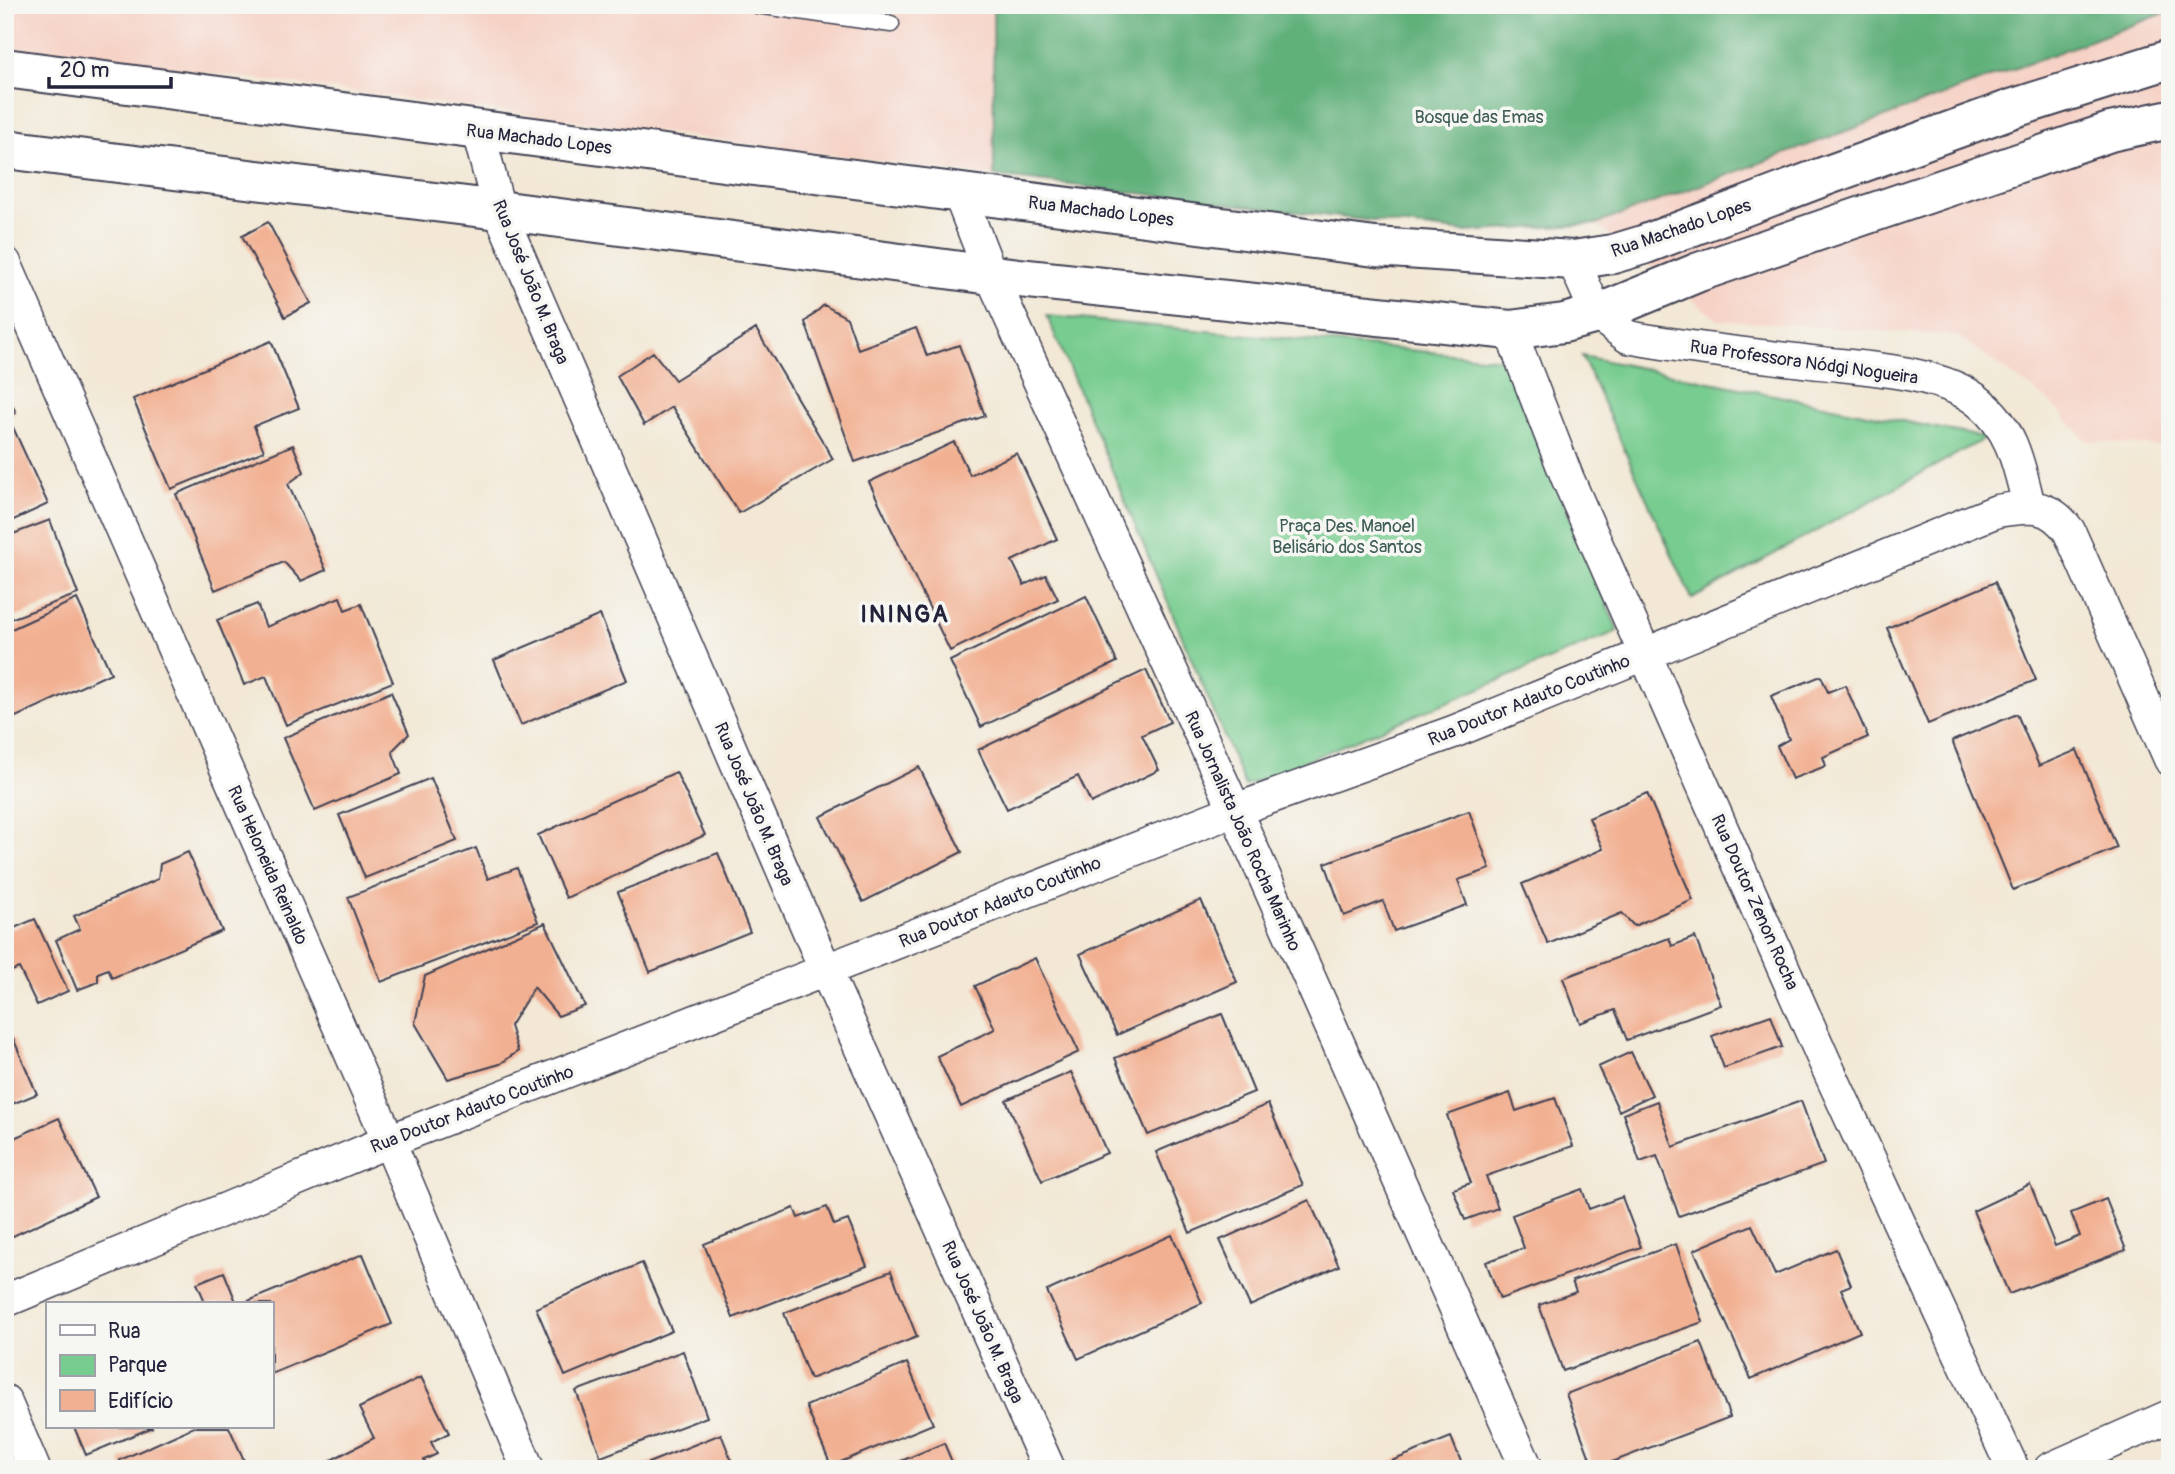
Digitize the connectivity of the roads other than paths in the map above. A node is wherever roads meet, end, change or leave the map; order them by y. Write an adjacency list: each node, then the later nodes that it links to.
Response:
1 (757, 5): 2 (lane)
2 (891, 24)
3 (2170, 59): 10 (street, Rua Machado Lopes)
4 (5, 68): 6 (street, Rua Machado Lopes)
5 (2170, 119): 13 (street)
6 (478, 131): 8 (street, Rua Machado Lopes); 9 (street, Rua José João M. Braga)
7 (5, 149): 9 (street)
8 (959, 193): 10 (street, Rua Machado Lopes); 12 (street, Rua Jornalista João Rocha Marinho)
9 (499, 210): 12 (street); 19 (street, Rua José João M. Braga)
10 (1573, 260): 13 (street)
11 (5, 263): 20 (street, Rua Heloneida Reinaldo)
12 (991, 275): 14 (street); 18 (street, Rua Jornalista João Rocha Marinho)
13 (1597, 314): 14 (street); 15 (street, Rua Professora Nódgi Nogueira)
14 (1510, 330): 16 (street, Rua Doutor Zenon Rocha)
15 (2029, 506): 16 (street, Rua Doutor Adauto Coutinho); 17 (street)
16 (1645, 652): 18 (street, Rua Doutor Adauto Coutinho); 28 (street, Rua Doutor Zenon Rocha)
17 (2170, 759)
18 (1235, 810): 19 (street, Rua Doutor Adauto Coutinho); 27 (street, Rua Jornalista João Rocha Marinho)
19 (826, 971): 20 (street, Rua Doutor Adauto Coutinho); 26 (street, Rua José João M. Braga)
20 (389, 1141): 21 (street, Rua Doutor Adauto Coutinho); 25 (street, Rua Heloneida Reinaldo)
21 (5, 1301)
22 (5, 1401): 24 (street)
23 (2170, 1416): 29 (street)
24 (34, 1469)
25 (528, 1469)
26 (1049, 1469)
27 (1527, 1469)
28 (2013, 1469)
29 (2050, 1469)

